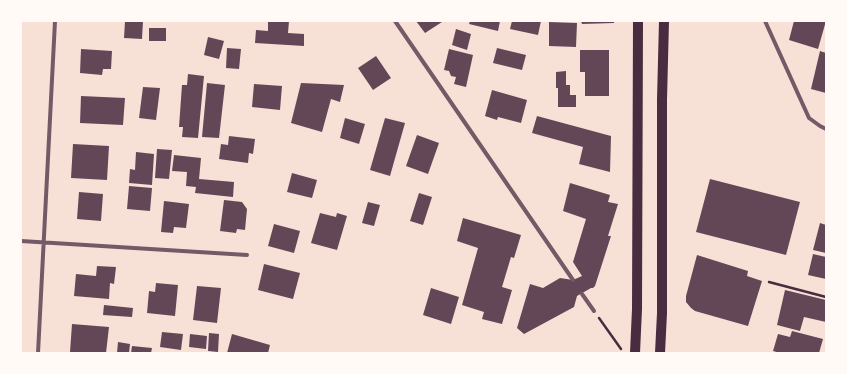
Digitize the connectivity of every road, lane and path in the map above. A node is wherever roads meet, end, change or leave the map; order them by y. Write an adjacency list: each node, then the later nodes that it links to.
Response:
1 (55, 21): 8 (street)
2 (395, 21): 10 (street)
3 (638, 21): 17 (main road)
4 (664, 21): 18 (main road)
5 (765, 21): 6 (street)
6 (826, 129)
7 (21, 241): 8 (street)
8 (44, 242): 9 (street); 16 (street)
9 (246, 255)
10 (573, 280)
11 (769, 282): 13 (path)
12 (582, 294): 14 (street)
13 (826, 297)
14 (594, 311): 15 (path)
15 (621, 349)
16 (38, 353)
17 (635, 353)
18 (660, 353)

